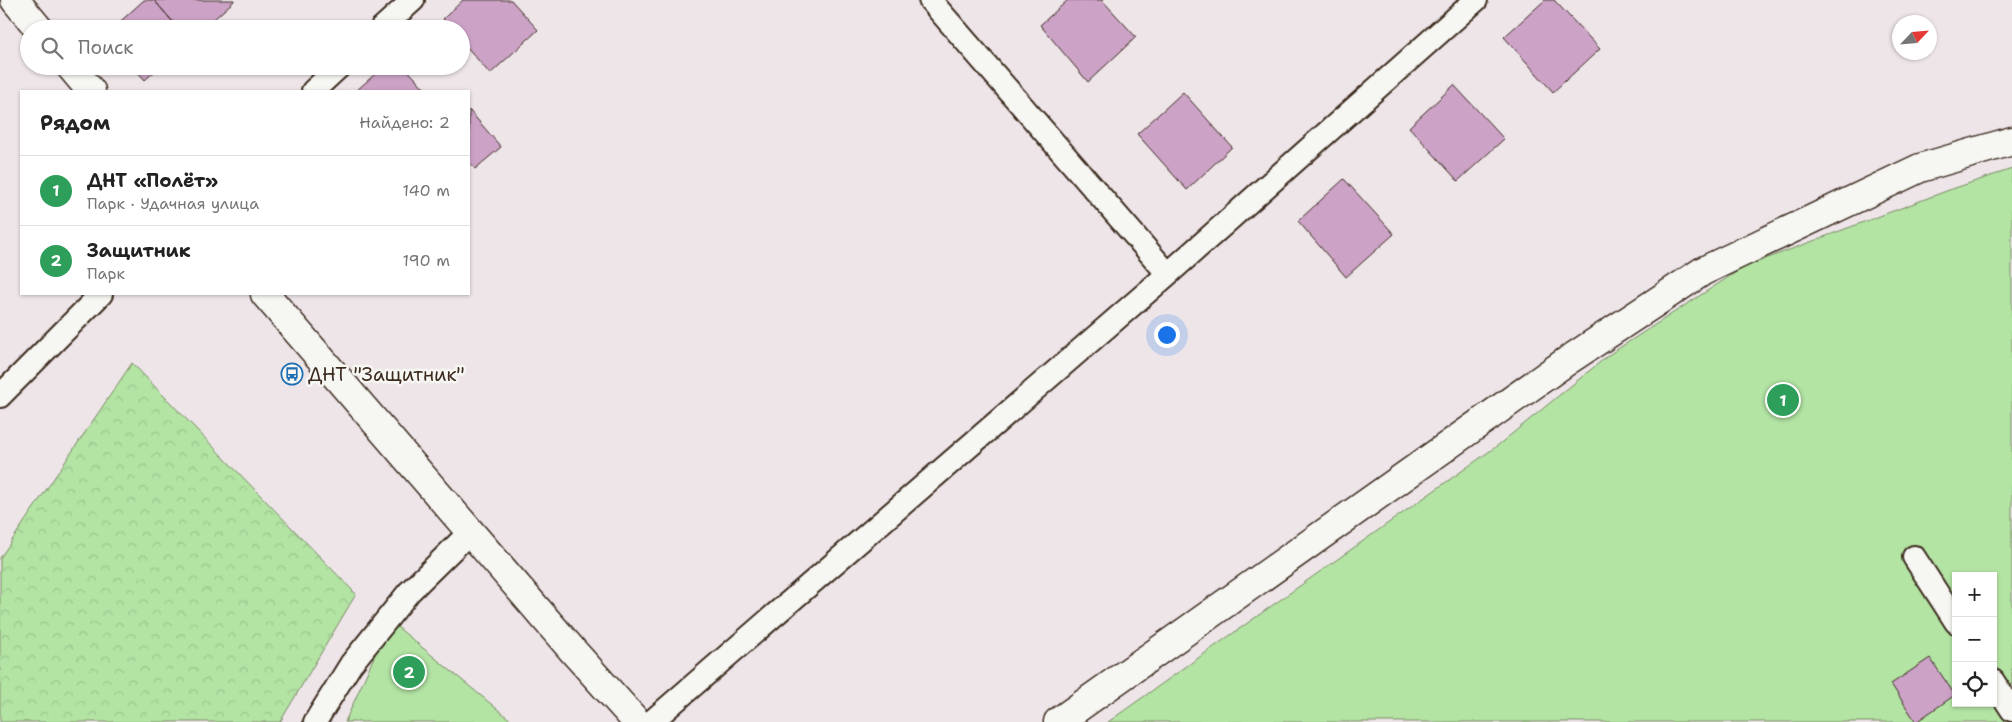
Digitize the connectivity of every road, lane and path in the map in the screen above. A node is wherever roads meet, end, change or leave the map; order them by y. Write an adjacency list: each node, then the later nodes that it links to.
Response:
1 (15, 0): 5 (street)
2 (413, 0): 6 (street)
3 (930, 0): 12 (street)
4 (1476, 0): 12 (street)
5 (32, 20)
6 (391, 20)
7 (78, 75): 9 (street)
8 (330, 75): 10 (street)
9 (90, 90)
10 (314, 90)
11 (2012, 141): 24 (street)
12 (1168, 274): 23 (street)
13 (100, 295): 15 (street)
14 (266, 295): 16 (street)
15 (0, 396)
16 (471, 531): 21 (street); 22 (street)
17 (1914, 557): 18 (street)
18 (1953, 617)
19 (1997, 687): 20 (street)
20 (2012, 710)
21 (315, 722)
22 (637, 722)
23 (651, 722)
24 (1058, 722)

